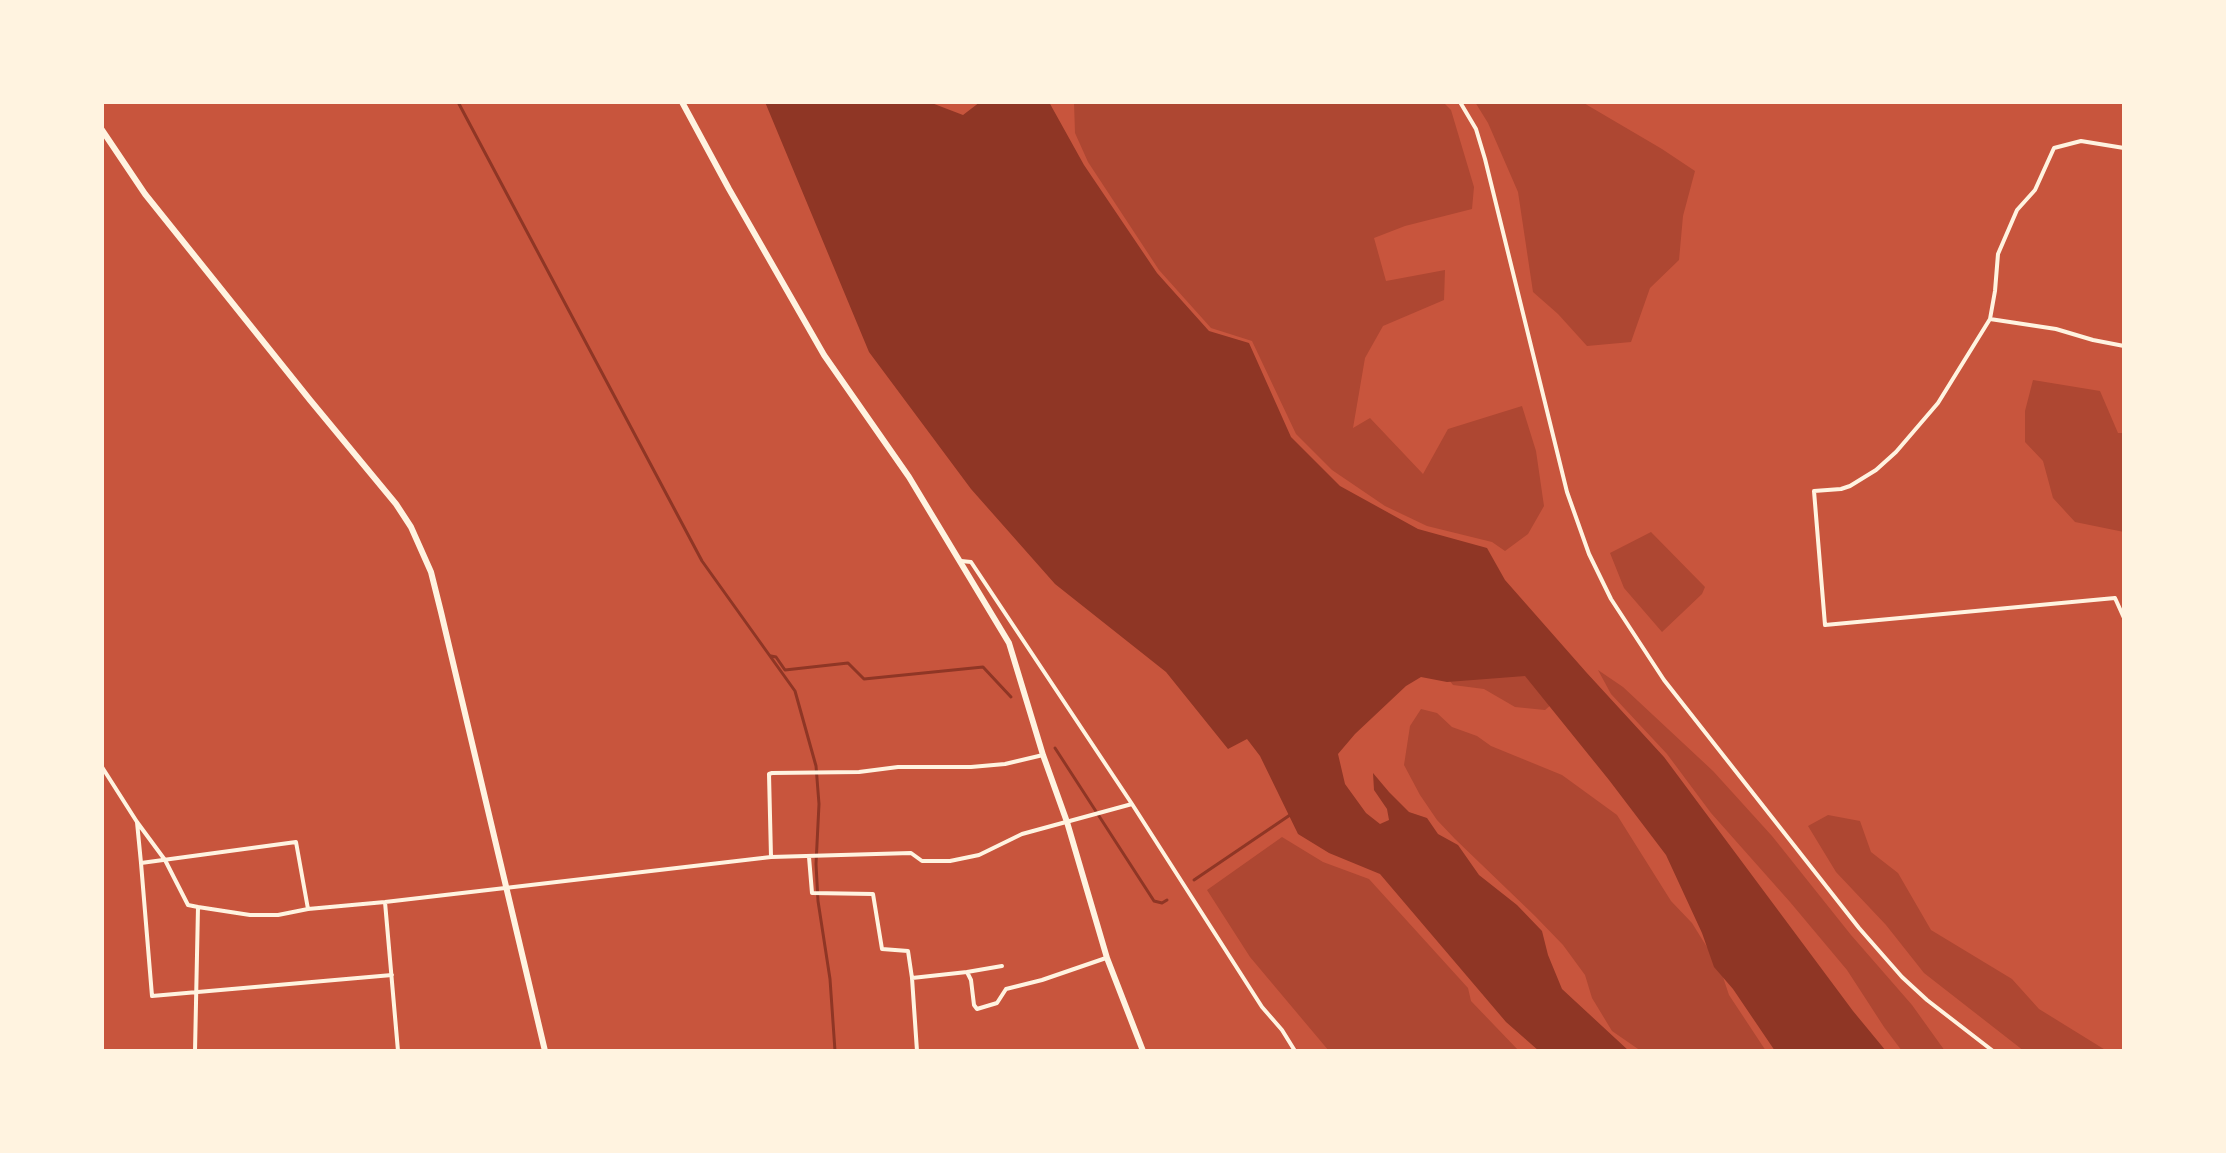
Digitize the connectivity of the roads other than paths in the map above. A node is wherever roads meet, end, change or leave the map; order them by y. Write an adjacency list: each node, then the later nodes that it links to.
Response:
1 (682, 102): 9 (main road)
2 (1460, 102): 36 (street)
3 (102, 130): 20 (main road)
4 (2124, 148): 6 (street)
5 (2124, 214): 7 (street)
6 (1990, 319): 8 (street); 10 (street)
7 (2124, 340)
8 (2124, 346)
9 (961, 561): 11 (main road); 13 (street)
10 (2124, 618)
11 (1043, 755): 14 (main road); 16 (street)
12 (102, 767): 15 (street)
13 (1132, 804): 14 (street); 35 (street)
14 (1071, 821): 17 (street); 24 (main road)
15 (137, 822): 18 (street); 19 (street)
16 (771, 857): 17 (street); 20 (street)
17 (811, 857): 28 (street)
18 (165, 860): 19 (street); 22 (street); 23 (street)
19 (141, 863): 29 (street)
20 (507, 888): 21 (street); 32 (main road)
21 (385, 902): 23 (street); 27 (street)
22 (198, 907): 23 (street); 29 (street)
23 (308, 909)
24 (1107, 958): 26 (street); 34 (main road)
25 (1002, 966): 26 (street)
26 (967, 972): 28 (street)
27 (392, 975): 29 (street); 31 (street)
28 (912, 978): 33 (street)
29 (197, 992): 30 (street)
30 (195, 1051)
31 (398, 1051)
32 (545, 1051)
33 (917, 1051)
34 (1143, 1051)
35 (1295, 1051)
36 (1993, 1051)

